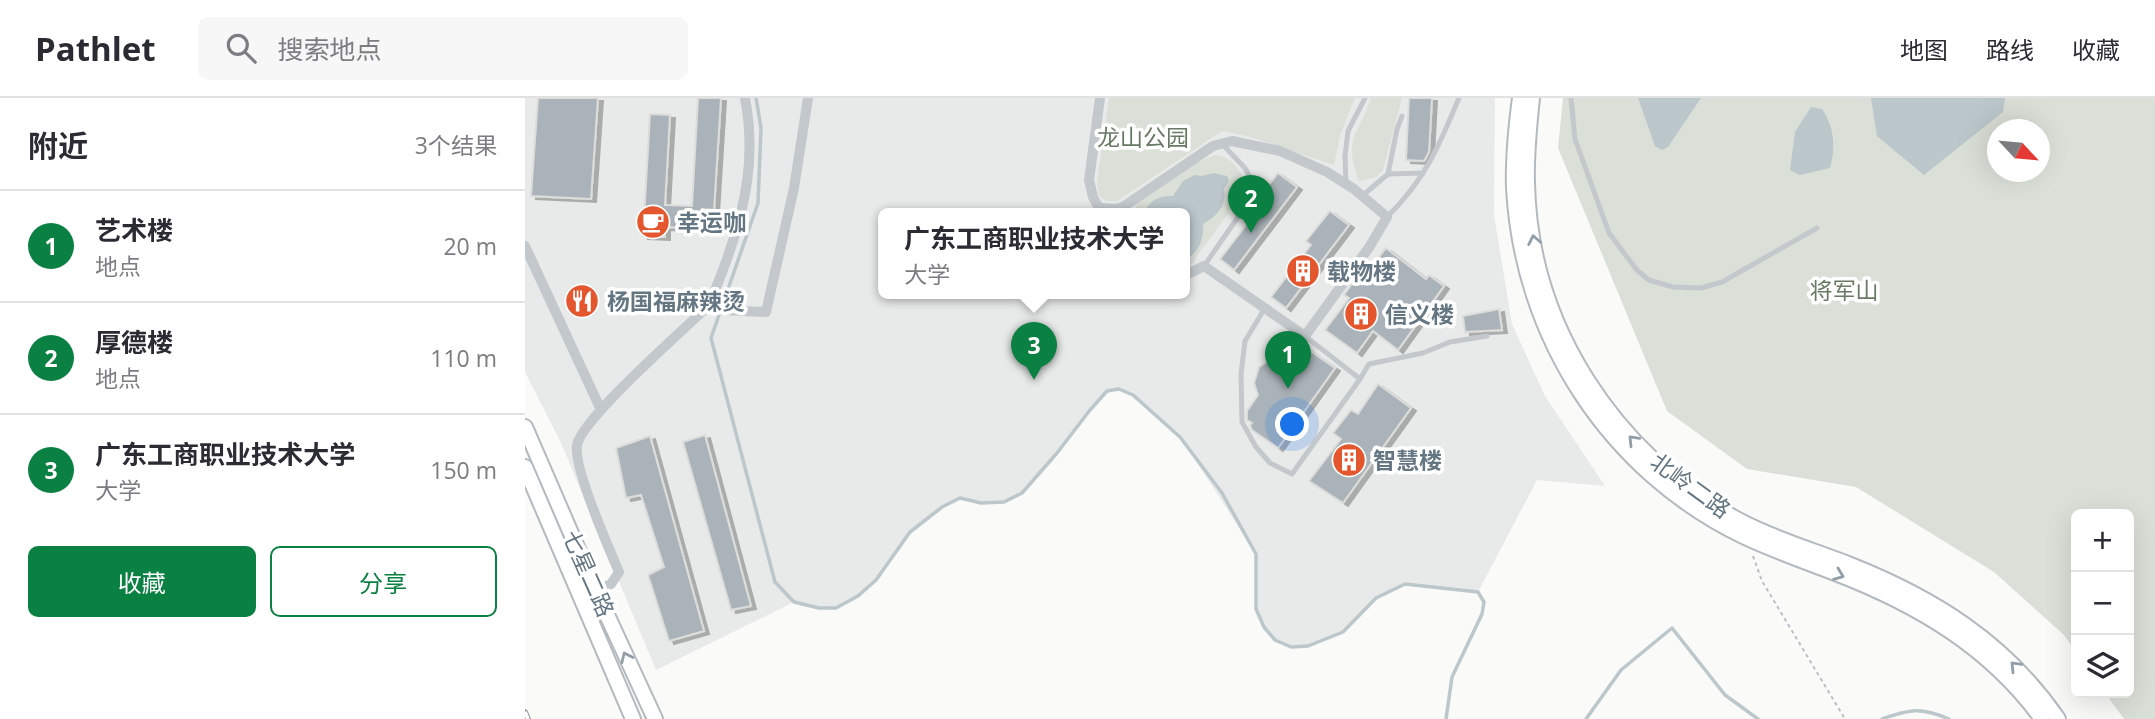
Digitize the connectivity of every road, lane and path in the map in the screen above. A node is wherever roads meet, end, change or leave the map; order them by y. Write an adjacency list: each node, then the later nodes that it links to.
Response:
1 (745, 98): 23 (street)
2 (808, 98): 23 (street)
3 (1100, 98): 15 (street)
4 (1365, 98): 13 (lane)
5 (1459, 98): 11 (lane)
6 (1520, 98): 30 (street, 北岭二路)
7 (1532, 98): 36 (street, 北岭二路, one-way to 7)
8 (1571, 98): 18 (lane)
9 (1402, 116): 12 (lane)
10 (1222, 144): 13 (street); 16 (street); 20 (lane)
11 (1423, 173): 12 (lane); 17 (lane)
12 (1388, 174): 14 (lane)
13 (1346, 184): 14 (street)
14 (1361, 196): 17 (street)
15 (1100, 208)
16 (1127, 208)
17 (1387, 217): 24 (street)
18 (1817, 228)
19 (525, 246): 27 (street)
20 (1205, 266): 21 (street); 22 (street)
21 (1190, 273)
22 (1265, 308): 24 (street); 26 (lane)
23 (705, 309): 27 (street)
24 (1305, 336): 26 (lane)
25 (1487, 336): 26 (lane)
26 (1360, 379)
27 (601, 410): 31 (street)
28 (525, 427): 31 (street, 七星二路)
29 (525, 467): 32 (street, 七星二路)
30 (1747, 538): 34 (path); 35 (street, 北岭二路, one-way to 35)
31 (596, 591): 33 (street, 七星二路, one-way to 31)
32 (633, 719)
33 (655, 719)
34 (1845, 719)
35 (2042, 719)
36 (2058, 719)

